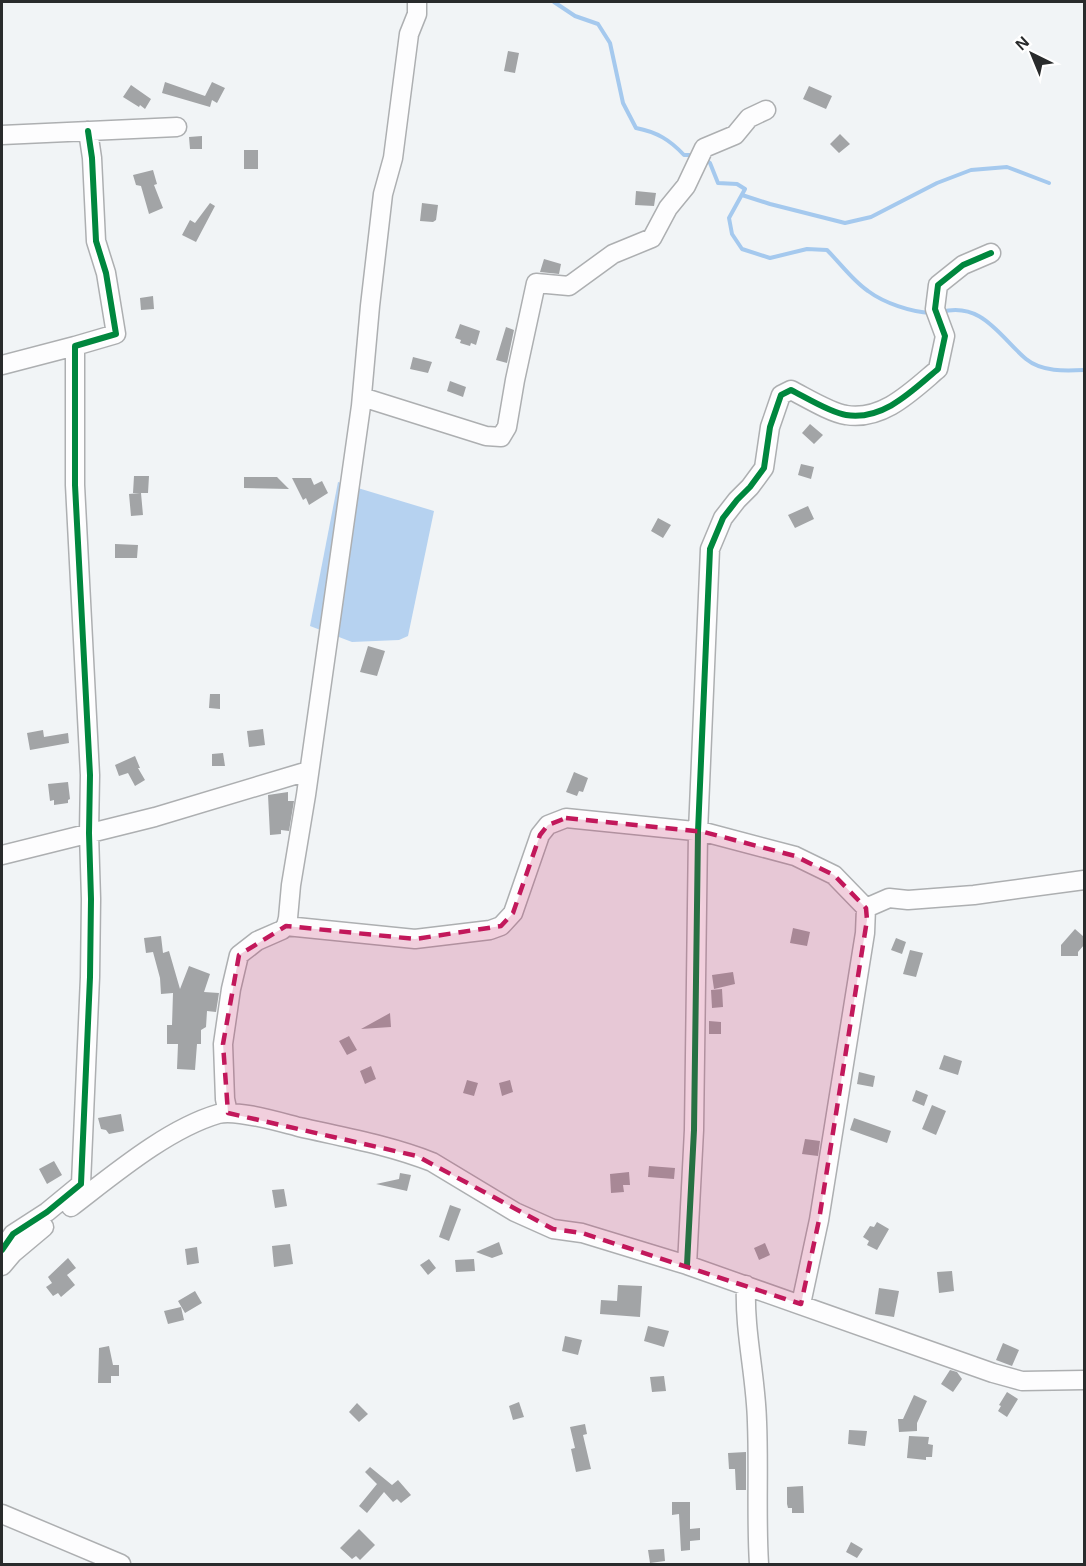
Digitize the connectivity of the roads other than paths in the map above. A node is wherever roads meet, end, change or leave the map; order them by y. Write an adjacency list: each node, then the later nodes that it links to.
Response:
1 (417, 2): 9 (street)
2 (766, 110): 9 (street)
3 (177, 128): 4 (street)
4 (88, 131): 5 (street); 7 (street)
5 (2, 135)
6 (991, 253): 11 (street)
7 (75, 346): 8 (street); 12 (street)
8 (2, 365)
9 (362, 397): 10 (street)
10 (308, 771): 12 (street); 16 (street)
11 (698, 831): 15 (street); 16 (street); 19 (street)
12 (88, 833): 13 (street); 18 (street)
13 (2, 855)
14 (1084, 880): 15 (street)
15 (866, 908): 22 (street)
16 (286, 926): 17 (street)
17 (228, 1113): 19 (street); 20 (street)
18 (2, 1250)
19 (687, 1265): 21 (street)
20 (2, 1266)
21 (746, 1285): 22 (street); 26 (street)
22 (801, 1304): 23 (street)
23 (1084, 1380)
24 (2, 1514): 25 (street)
25 (121, 1564)
26 (759, 1564)

